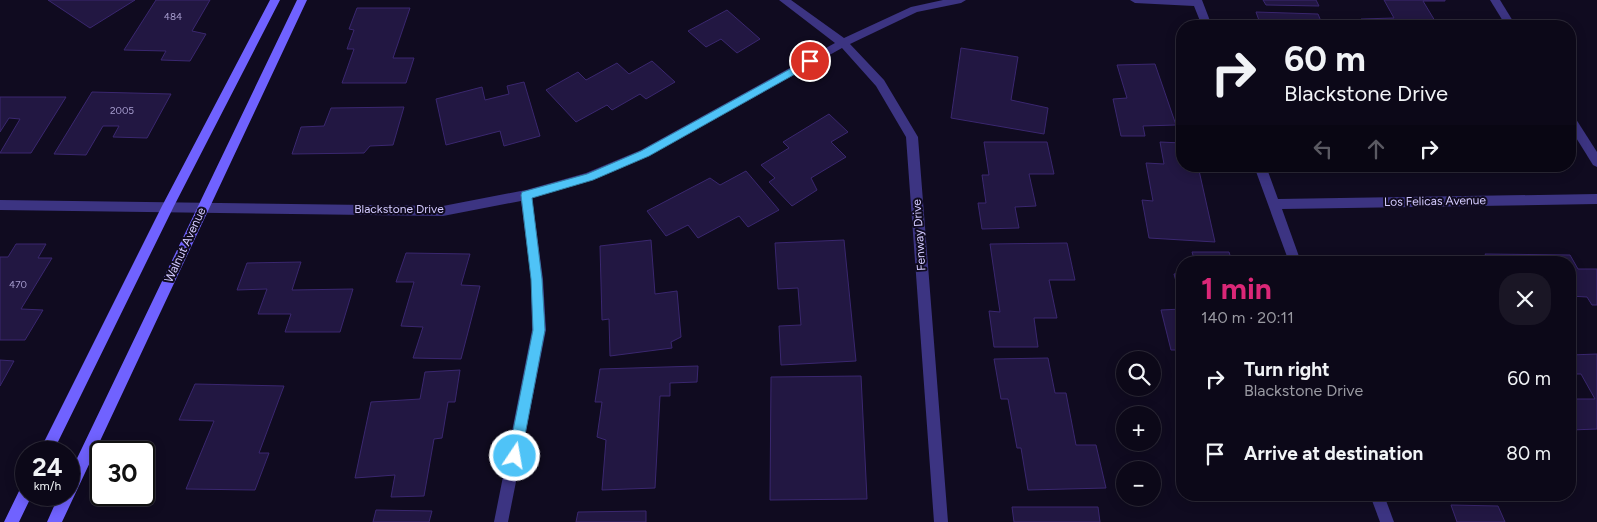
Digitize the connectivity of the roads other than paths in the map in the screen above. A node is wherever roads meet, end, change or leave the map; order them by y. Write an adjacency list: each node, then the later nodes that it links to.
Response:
1 (275, 0): 18 (street)
2 (302, 0): 19 (street, Walnut Avenue)
3 (784, 0): 10 (street, Fenway Drive)
4 (961, 0): 10 (street, Blackstone Drive)
5 (1135, 0): 7 (street)
6 (1495, 0): 9 (street)
7 (1197, 1): 8 (street)
8 (1205, 20)
9 (1508, 20)
10 (842, 43): 14 (street, Blackstone Drive); 29 (street, Fenway Drive)
11 (1576, 129): 12 (street)
12 (1597, 162)
13 (1262, 172): 16 (street)
14 (526, 195): 19 (street, Blackstone Drive); 28 (street)
15 (1597, 199): 16 (street, Los Felicas Avenue)
16 (1274, 204): 20 (street)
17 (0, 205): 18 (street, Blackstone Drive)
18 (168, 206): 19 (street, Blackstone Drive); 21 (street)
19 (202, 207): 22 (street, Walnut Avenue)
20 (1293, 256)
21 (51, 441)
22 (80, 467)
23 (1380, 501): 30 (street)
24 (19, 506): 26 (street)
25 (61, 506): 27 (street)
26 (12, 522)
27 (54, 522)
28 (501, 522)
29 (941, 522)
30 (1387, 522)

